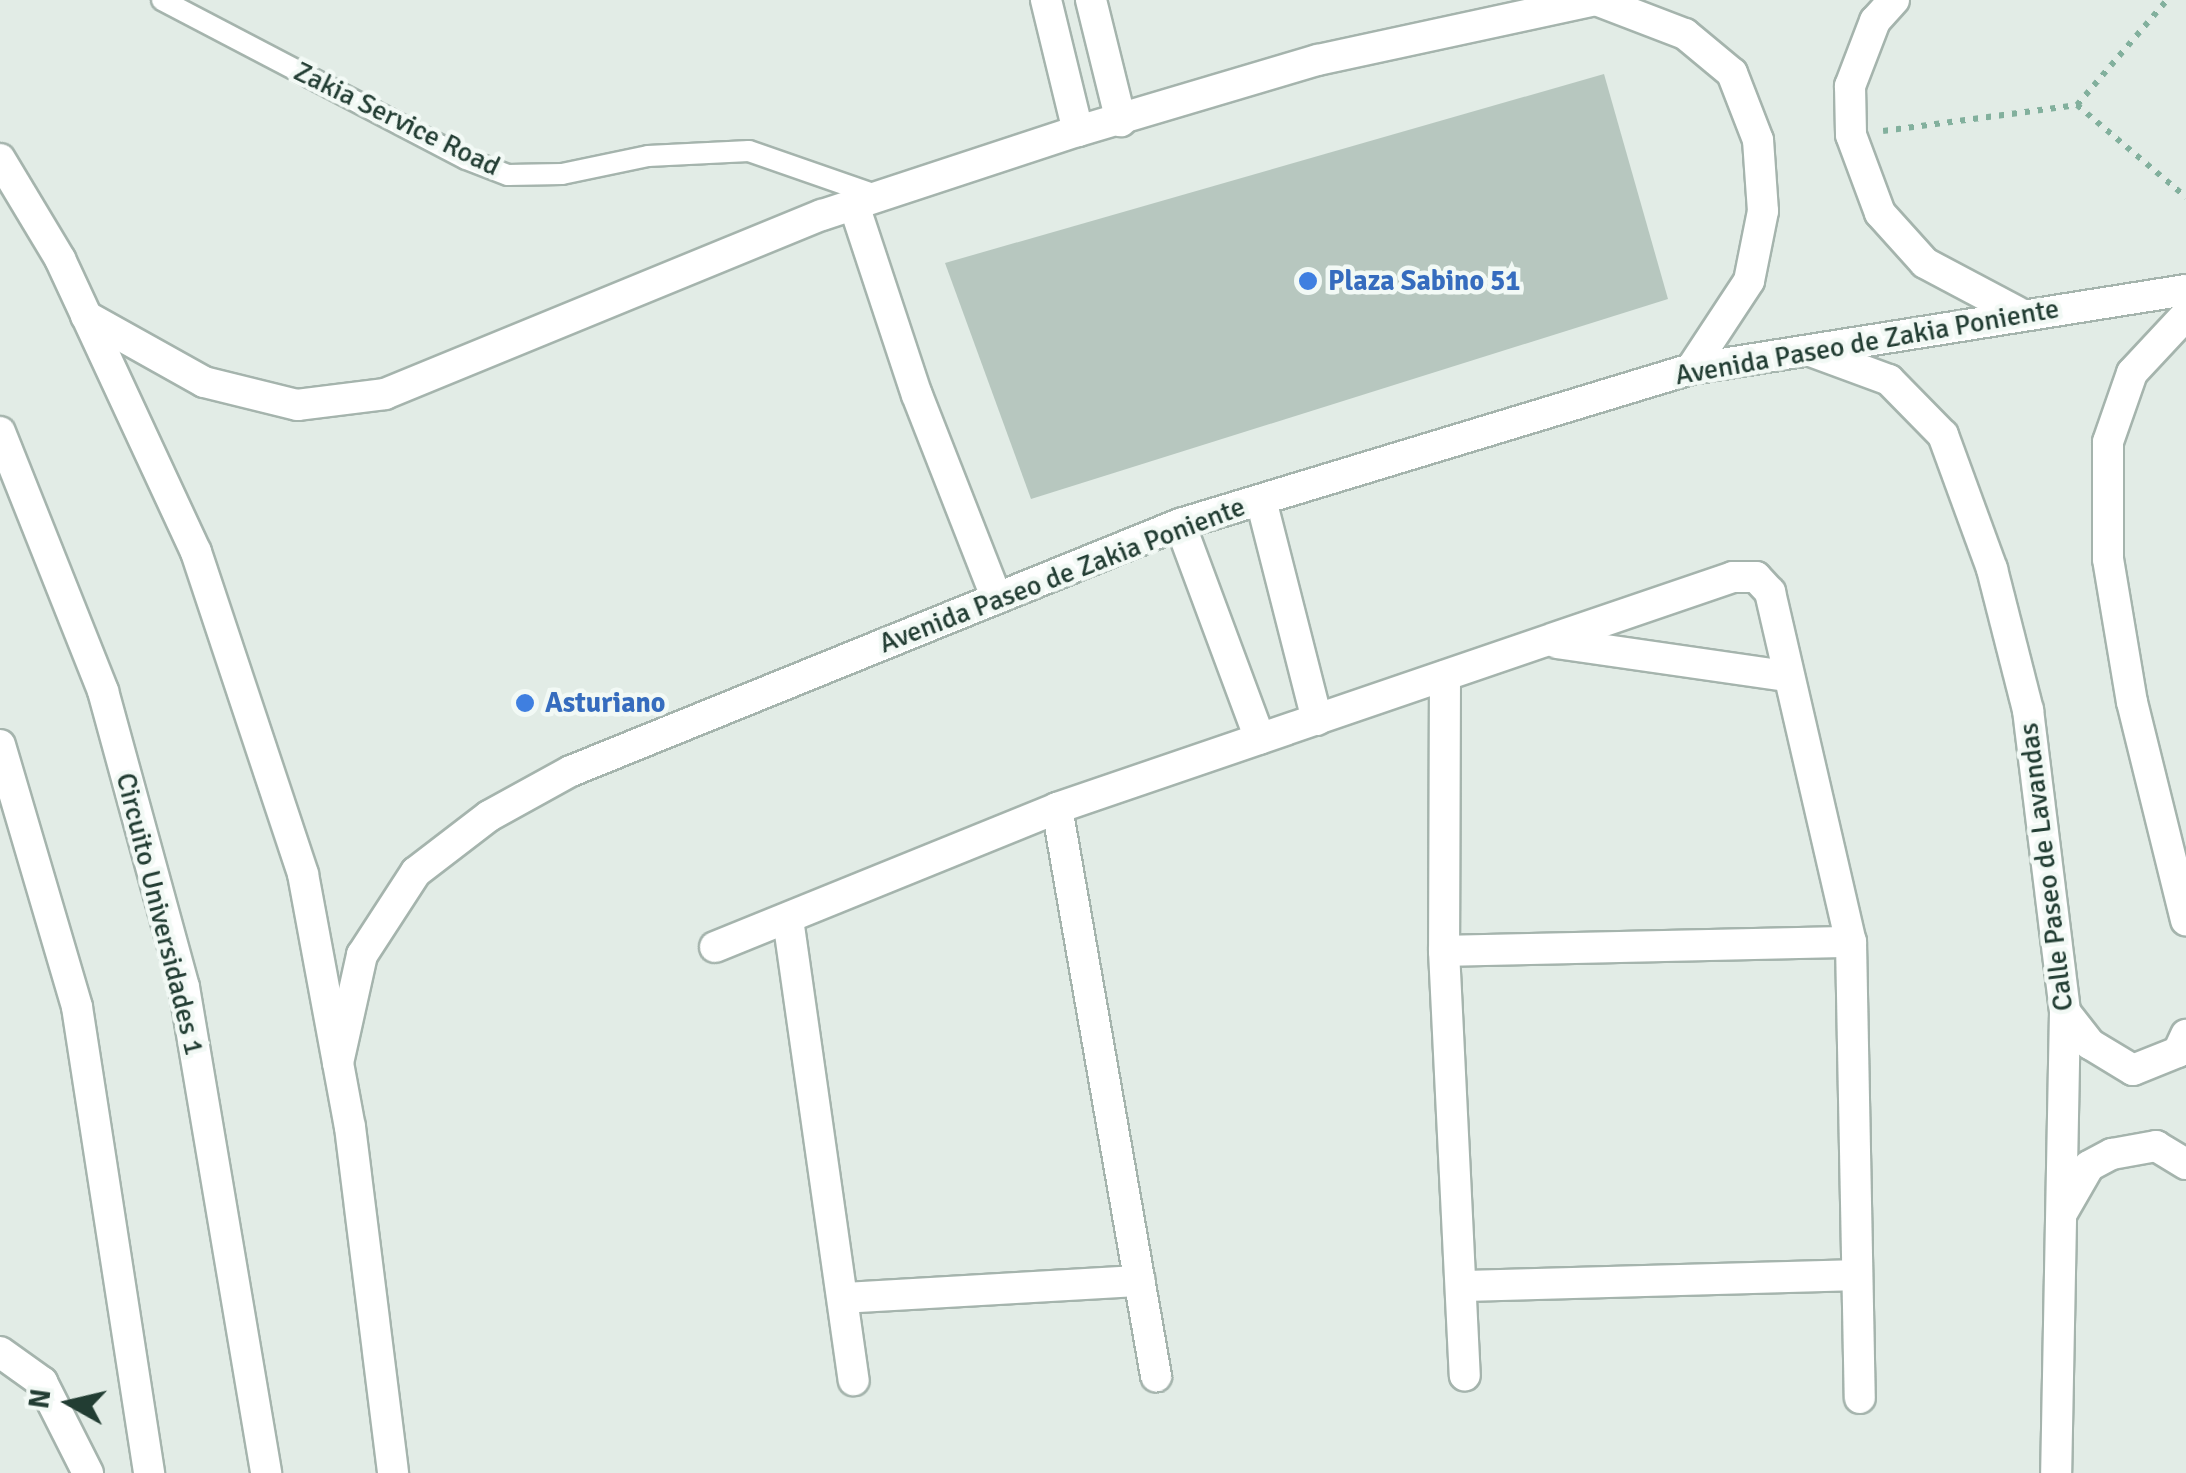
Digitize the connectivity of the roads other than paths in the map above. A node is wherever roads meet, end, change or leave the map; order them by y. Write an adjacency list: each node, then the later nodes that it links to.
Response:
1 (162, 0): 9 (lane, Zakia Service Road)
2 (1046, 0): 7 (street)
3 (1091, 0): 6 (street)
4 (1596, 0): 6 (street); 15 (street)
5 (1894, 0): 11 (street)
6 (1122, 121): 7 (street)
7 (1078, 131): 9 (street)
8 (0, 159): 13 (street)
9 (866, 200): 13 (street); 19 (street)
10 (2186, 290): 11 (street, Avenida Paseo de Zakia Poniente)
11 (2018, 312): 14 (street, Avenida Paseo de Zakia Poniente)
12 (2186, 315): 28 (street)
13 (86, 316): 34 (street)
14 (1811, 351): 15 (street, Avenida Paseo de Zakia Poniente); 32 (street, Calle Paseo de Lavandas)
15 (1692, 369): 17 (street, Avenida Paseo de Zakia Poniente)
16 (0, 432): 48 (street, Circuito Universidades 1)
17 (1261, 500): 18 (street, Avenida Paseo de Zakia Poniente); 23 (street)
18 (1180, 524): 19 (street, Avenida Paseo de Zakia Poniente); 24 (street)
19 (996, 597): 34 (street, Avenida Paseo de Zakia Poniente)
20 (1549, 642): 21 (street); 22 (street); 22 (street)
21 (1446, 676): 23 (street); 31 (street)
22 (1787, 676): 29 (street)
23 (1317, 720): 24 (street)
24 (1260, 739): 26 (street)
25 (0, 745): 47 (street)
26 (1057, 808): 27 (street); 38 (street)
27 (788, 920): 30 (street); 40 (street)
28 (2186, 920)
29 (1851, 942): 31 (street); 37 (street)
30 (714, 947)
31 (1444, 950): 39 (street)
32 (2065, 1012): 33 (street); 36 (street, Calle Paseo de Lavandas)
33 (2186, 1035)
34 (338, 1063): 49 (street)
35 (2186, 1164): 36 (street)
36 (2059, 1219): 50 (street, Calle Paseo de Lavandas)
37 (1854, 1276): 39 (street); 45 (street)
38 (1140, 1281): 40 (street); 43 (street)
39 (1462, 1286): 42 (street)
40 (843, 1298): 44 (street)
41 (0, 1352): 46 (street)
42 (1465, 1375)
43 (1156, 1376)
44 (854, 1380)
45 (1860, 1398)
46 (88, 1473)
47 (149, 1473)
48 (266, 1473)
49 (392, 1473)
50 (2056, 1473)

